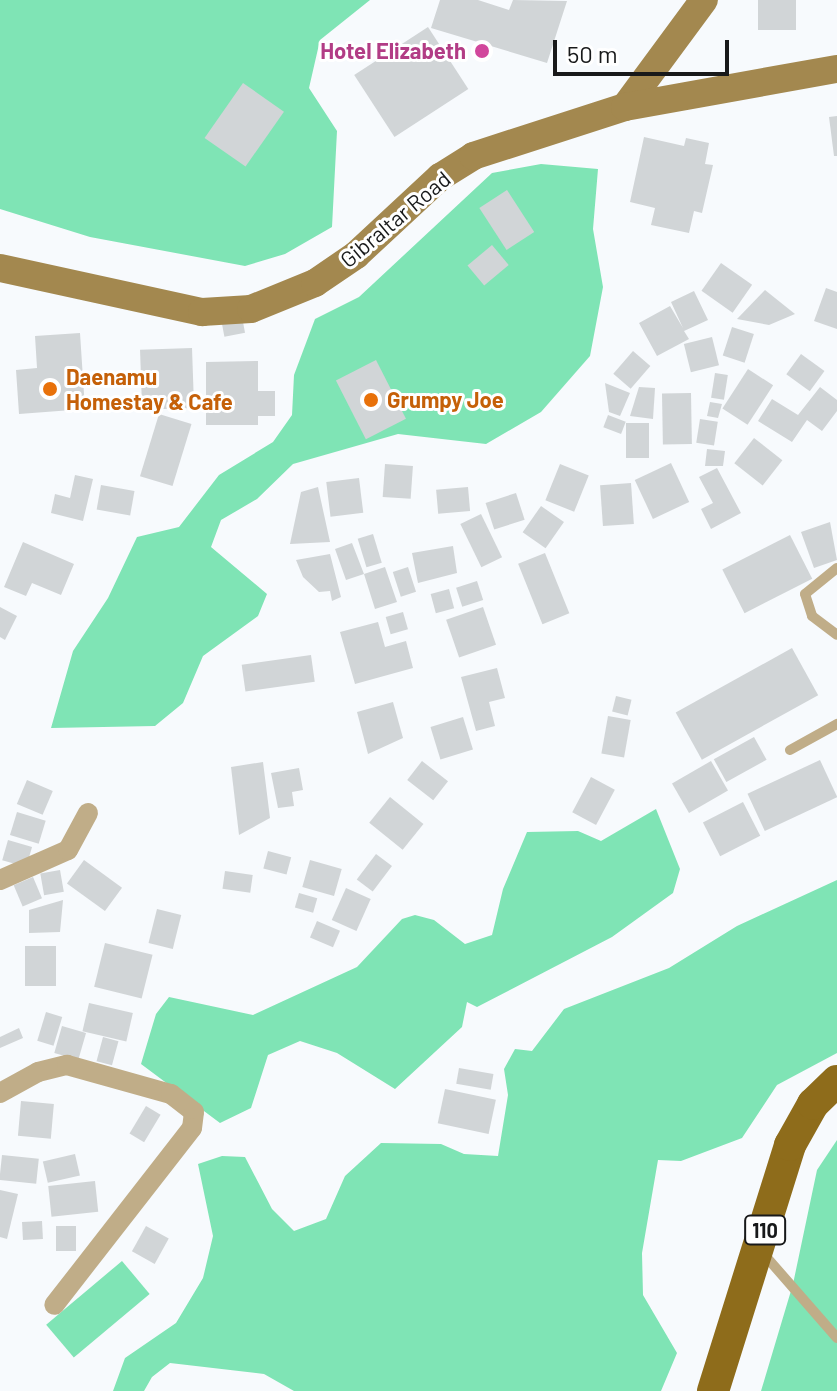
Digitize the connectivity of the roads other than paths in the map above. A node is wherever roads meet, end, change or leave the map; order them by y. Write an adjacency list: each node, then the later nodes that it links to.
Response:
1 (704, 0): 3 (street)
2 (837, 69): 3 (street, Gibraltar Road)
3 (625, 107): 4 (street, Gibraltar Road)
4 (0, 268)
5 (837, 568): 6 (lane)
6 (837, 635)
7 (837, 724): 8 (lane)
8 (790, 750)
9 (88, 813): 10 (street)
10 (0, 880)
11 (837, 1081): 13 (main road, 110)
12 (0, 1093): 14 (street)
13 (760, 1249): 15 (lane); 16 (main road, 110)
14 (54, 1305)
15 (837, 1338)
16 (713, 1391)

